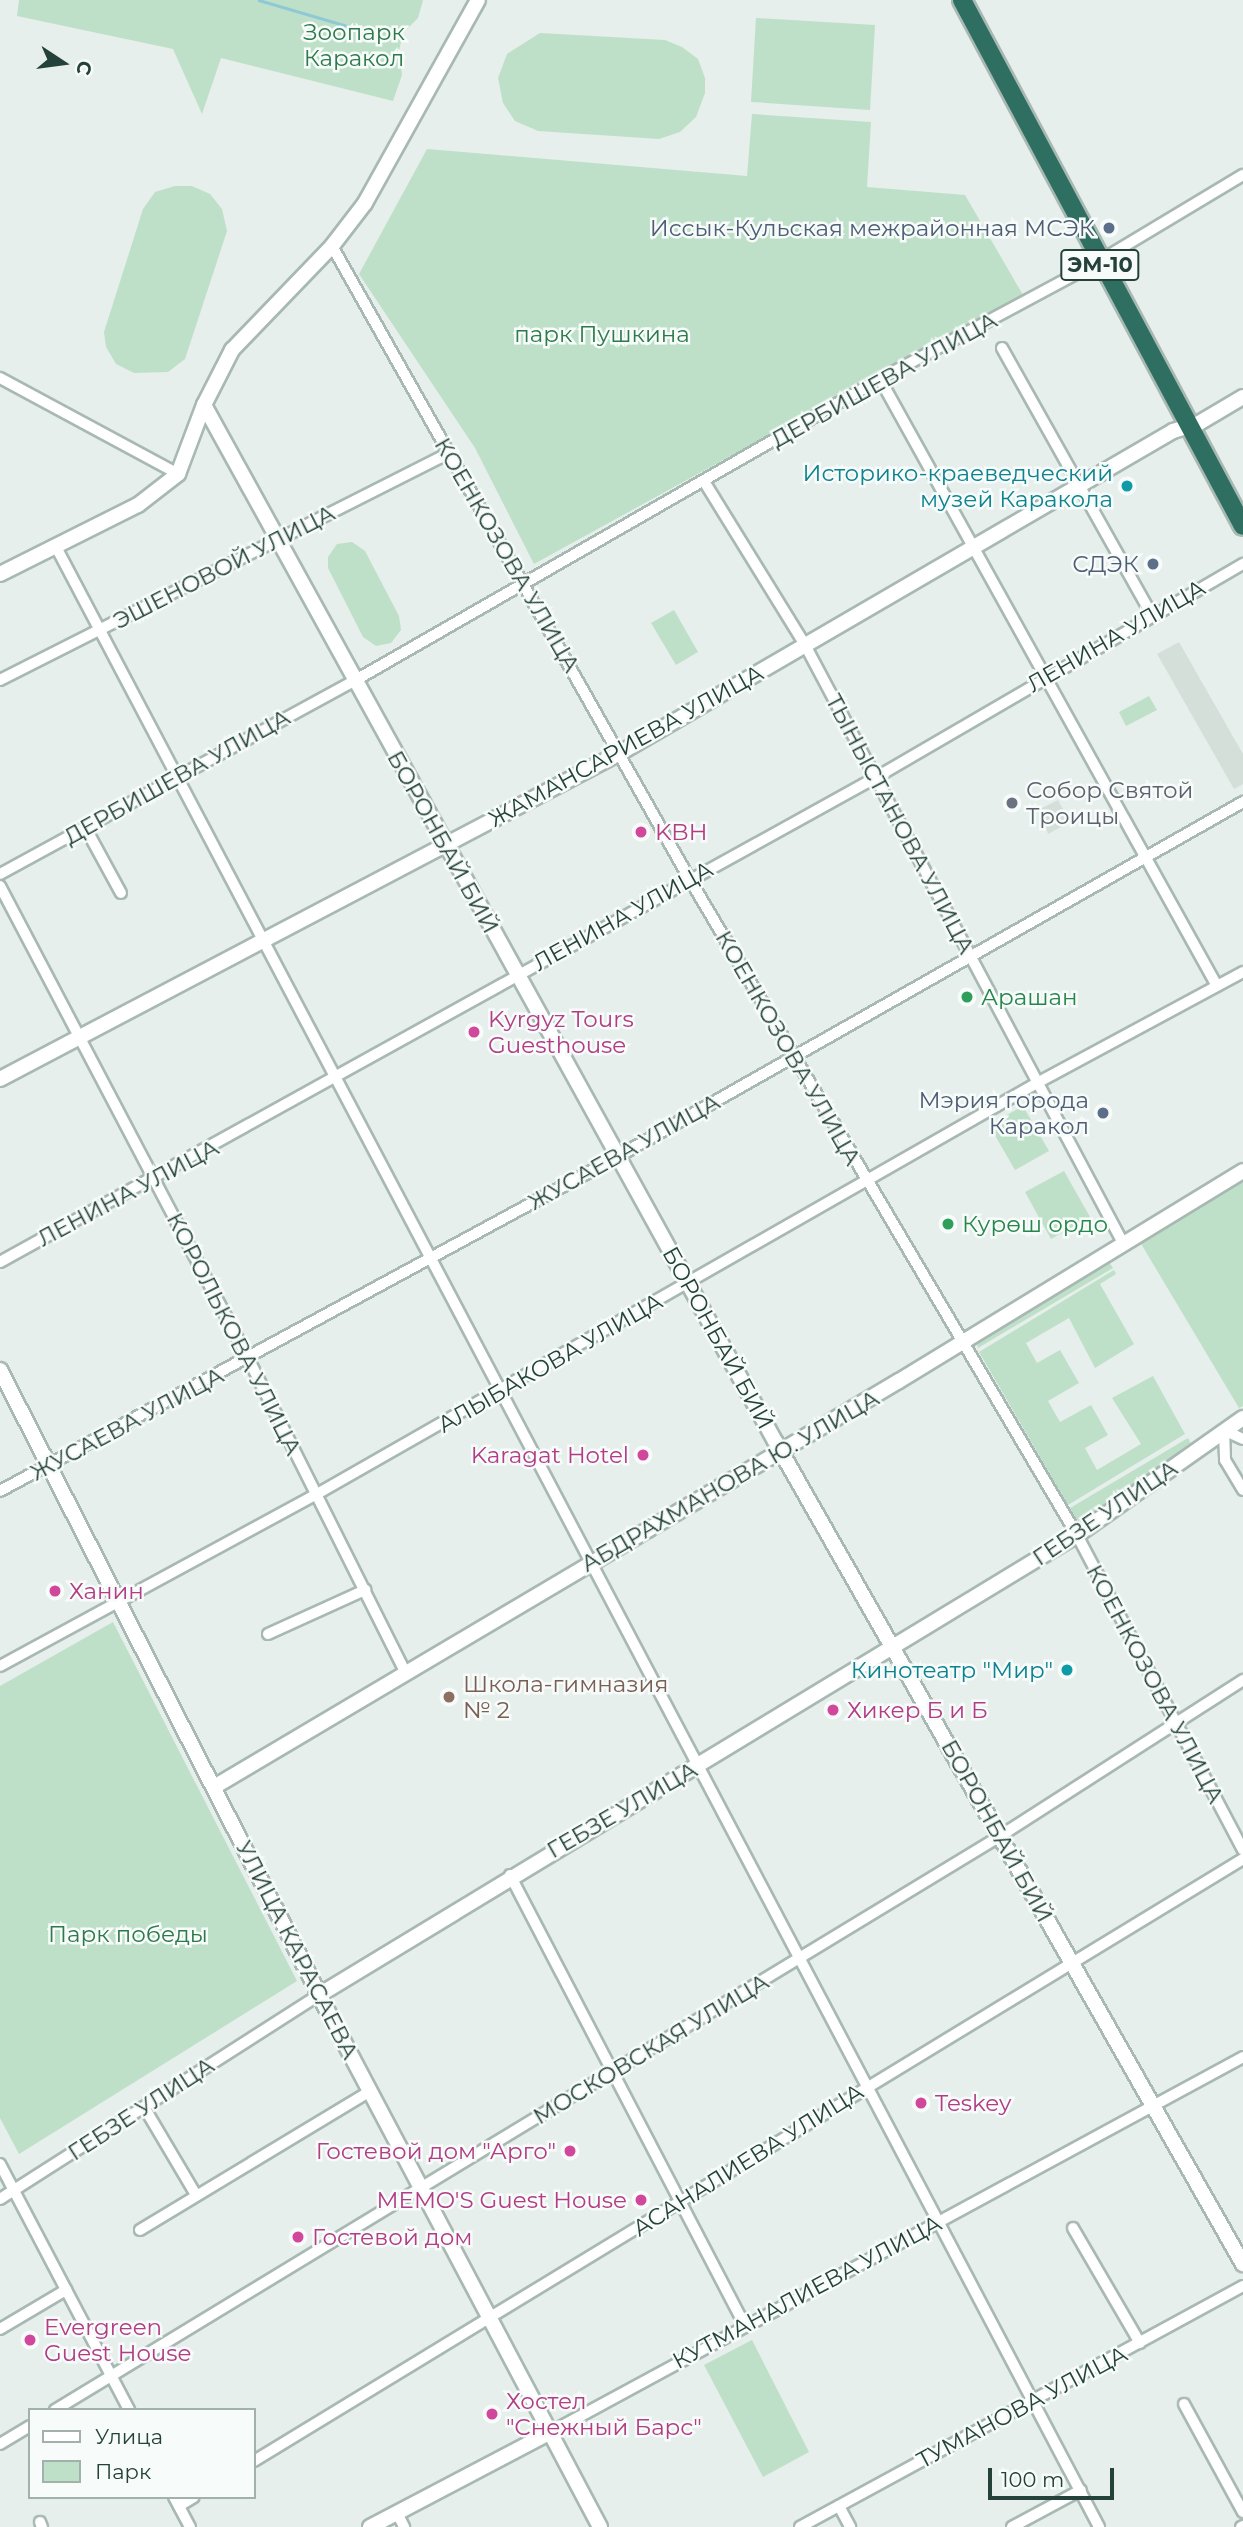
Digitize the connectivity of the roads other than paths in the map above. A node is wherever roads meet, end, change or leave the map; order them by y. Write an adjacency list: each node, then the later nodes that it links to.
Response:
1 (478, 0): 4 (main road)
2 (968, 2): 5 (highway, ЭМ-10)
3 (1243, 175): 5 (street, ДЕРБИШЕВА УЛИЦА)
4 (332, 246): 10 (main road); 12 (street, КОЕНКОЗОВА УЛИЦА)
5 (1098, 262): 8 (street, ДЕРБИШЕВА УЛИЦА); 11 (highway, ЭМ-10)
6 (1002, 348): 15 (street)
7 (0, 378): 13 (street)
8 (880, 379): 14 (street, ДЕРБИШЕВА УЛИЦА); 19 (street)
9 (1243, 397): 11 (main road, ЖАМАНСАРИЕВА УЛИЦА)
10 (204, 405): 13 (main road); 17 (main road, БОРОНБАЙ БИЙ)
11 (1187, 426): 15 (main road, ЖАМАНСАРИЕВА УЛИЦА); 16 (highway, ЭМ-10)
12 (447, 454): 17 (street, ЭШЕНОВОЙ УЛИЦА); 22 (street, КОЕНКОЗОВА УЛИЦА)
13 (178, 474): 18 (main road)
14 (705, 483): 22 (street, ДЕРБИШЕВА УЛИЦА); 25 (street, ТЫНЫСТАНОВА УЛИЦА)
15 (1079, 486): 19 (main road, ЖАМАНСАРИЕВА УЛИЦА); 23 (street)
16 (1243, 526)
17 (278, 540): 24 (street, ЭШЕНОВОЙ УЛИЦА); 28 (main road, БОРОНБАЙ БИЙ)
18 (55, 545): 21 (main road); 24 (street)
19 (974, 546): 25 (main road, ЖАМАНСАРИЕВА УЛИЦА); 26 (street)
20 (1243, 564): 23 (street, ЛЕНИНА УЛИЦА)
21 (0, 574)
22 (523, 581): 28 (street, ДЕРБИШЕВА УЛИЦА); 29 (street, КОЕНКОЗОВА УЛИЦА)
23 (1152, 615): 26 (street, ЛЕНИНА УЛИЦА)
24 (99, 630): 27 (street, ЭШЕНОВОЙ УЛИЦА); 30 (street)
25 (805, 645): 29 (main road, ЖАМАНСАРИЕВА УЛИЦА); 31 (street, ТЫНЫСТАНОВА УЛИЦА)
26 (1044, 676): 31 (street, ЛЕНИНА УЛИЦА); 35 (street)
27 (0, 680)
28 (354, 681): 30 (street, ДЕРБИШЕВА УЛИЦА); 34 (main road, БОРОНБАЙ БИЙ)
29 (620, 754): 34 (main road, ЖАМАНСАРИЕВА УЛИЦА); 37 (street, КОЕНКОЗОВА УЛИЦА)
30 (176, 776): 33 (street, ДЕРБИШЕВА УЛИЦА); 40 (street)
31 (875, 778): 37 (street, ЛЕНИНА УЛИЦА); 41 (street, ТЫНЫСТАНОВА УЛИЦА)
32 (1243, 802): 35 (street, ЖУСАЕВА УЛИЦА)
33 (85, 827): 36 (street, ДЕРБИШЕВА УЛИЦА); 39 (street)
34 (445, 846): 40 (main road, ЖАМАНСАРИЕВА УЛИЦА); 43 (main road, БОРОНБАЙ БИЙ)
35 (1142, 856): 41 (street, ЖУСАЕВА УЛИЦА); 44 (street)
36 (0, 874)
37 (689, 878): 43 (street, ЛЕНИНА УЛИЦА); 46 (street, КОЕНКОЗОВА УЛИЦА)
38 (0, 886): 45 (street, КОРОЛЬКОВА УЛИЦА)
39 (121, 893)
40 (263, 941): 45 (main road, ЖАМАНСАРИЕВА УЛИЦА); 48 (street)
41 (968, 954): 46 (street, ЖУСАЕВА УЛИЦА); 49 (street, ТЫНЫСТАНОВА УЛИЦА)
42 (1243, 972): 44 (street, АЛЫБАКОВА УЛИЦА)
43 (517, 975): 48 (street, ЛЕНИНА УЛИЦА); 50 (main road, БОРОНБАЙ БИЙ)
44 (1214, 981): 49 (street, АЛЫБАКОВА УЛИЦА)
45 (81, 1036): 47 (main road, ЖАМАНСАРИЕВА УЛИЦА); 52 (street, КОРОЛЬКОВА УЛИЦА)
46 (797, 1056): 50 (street, ЖУСАЕВА УЛИЦА); 53 (street, КОЕНКОЗОВА УЛИЦА)
47 (0, 1079)
48 (336, 1079): 52 (street, ЛЕНИНА УЛИЦА); 55 (street)
49 (1037, 1083): 53 (street, АЛЫБАКОВА УЛИЦА); 54 (street, ТЫНЫСТАНОВА УЛИЦА)
50 (617, 1157): 55 (street, ЖУСАЕВА УЛИЦА); 57 (main road, БОРОНБАЙ БИЙ)
51 (1243, 1171): 54 (main road, АБДРАХМАНОВА Ю. УЛИЦА)
52 (154, 1180): 56 (street, ЛЕНИНА УЛИЦА); 59 (street, КОРОЛЬКОВА УЛИЦА)
53 (865, 1182): 57 (street, АЛЫБАКОВА УЛИЦА); 58 (street, КОЕНКОЗОВА УЛИЦА)
54 (1124, 1245): 58 (main road, АБДРАХМАНОВА Ю. УЛИЦА)
55 (430, 1258): 59 (street, ЖУСАЕВА УЛИЦА); 61 (street)
56 (0, 1262)
57 (688, 1284): 61 (street, АЛЫБАКОВА УЛИЦА); 65 (main road, БОРОНБАЙ БИЙ)
58 (963, 1343): 65 (main road, АБДРАХМАНОВА Ю. УЛИЦА); 70 (street, КОЕНКОЗОВА УЛИЦА)
59 (249, 1360): 66 (street, ЖУСАЕВА УЛИЦА); 69 (street, КОРОЛЬКОВА УЛИЦА)
60 (0, 1370): 66 (main road, УЛИЦА КАРАСАЕВА)
61 (500, 1391): 69 (street, АЛЫБАКОВА УЛИЦА); 71 (street)
62 (1243, 1418): 63 (main road, ГЕБЗЕ УЛИЦА)
63 (1224, 1430): 64 (street); 67 (street); 70 (main road, ГЕБЗЕ УЛИЦА)
64 (1243, 1439)
65 (782, 1452): 71 (main road, АБДРАХМАНОВА Ю. УЛИЦА); 75 (main road, БОРОНБАЙ БИЙ)
66 (51, 1465): 68 (street, ЖУСАЕВА УЛИЦА); 73 (main road, УЛИЦА КАРАСАЕВА)
67 (1243, 1490)
68 (0, 1491)
69 (317, 1494): 72 (street, КОРОЛЬКОВА УЛИЦА); 73 (street, АЛЫБАКОВА УЛИЦА)
70 (1077, 1535): 75 (main road, ГЕБЗЕ УЛИЦА); 79 (street, КОЕНКОЗОВА УЛИЦА)
71 (590, 1563): 77 (main road, АБДРАХМАНОВА Ю. УЛИЦА); 80 (street)
72 (365, 1590): 74 (street); 77 (street, КОРОЛЬКОВА УЛИЦА)
73 (118, 1599): 76 (street, АЛЫБАКОВА УЛИЦА); 81 (main road, УЛИЦА КАРАСАЕВА)
74 (268, 1634)
75 (895, 1646): 80 (main road, ГЕБЗЕ УЛИЦА); 82 (main road, БОРОНБАЙ БИЙ)
76 (0, 1666)
77 (406, 1673): 81 (main road, АБДРАХМАНОВА Ю. УЛИЦА)
78 (1243, 1680): 79 (street, МОСКОВСКАЯ УЛИЦА)
79 (1177, 1725): 82 (street, МОСКОВСКАЯ УЛИЦА); 83 (street, КОЕНКОЗОВА УЛИЦА)
80 (697, 1766): 85 (main road, ГЕБЗЕ УЛИЦА); 86 (street)
81 (214, 1787): 88 (main road, УЛИЦА КАРАСАЕВА)
82 (1000, 1836): 86 (street, МОСКОВСКАЯ УЛИЦА); 87 (main road, БОРОНБАЙ БИЙ)
83 (1243, 1850)
84 (1243, 1859): 87 (street, АСАНАЛИЕВА УЛИЦА)
85 (510, 1875): 88 (main road, ГЕБЗЕ УЛИЦА); 90 (street)
86 (799, 1959): 90 (street, МОСКОВСКАЯ УЛИЦА); 91 (street)
87 (1069, 1963): 91 (street, АСАНАЛИЕВА УЛИЦА); 94 (main road, БОРОНБАЙ БИЙ)
88 (319, 1995): 92 (main road, УЛИЦА КАРАСАЕВА); 93 (street, ГЕБЗЕ УЛИЦА)
89 (1243, 2057): 94 (street, КУТМАНАЛИЕВА УЛИЦА)
90 (612, 2073): 96 (street, МОСКОВСКАЯ УЛИЦА); 100 (street)
91 (866, 2087): 100 (street, АСАНАЛИЕВА УЛИЦА); 101 (street)
92 (370, 2091): 96 (main road, УЛИЦА КАРАСАЕВА); 98 (street)
93 (144, 2107): 97 (street, ГЕБЗЕ УЛИЦА); 98 (street)
94 (1152, 2109): 101 (street, КУТМАНАЛИЕВА УЛИЦА); 104 (main road, БОРОНБАЙ БИЙ)
95 (0, 2164): 97 (street)
96 (421, 2187): 107 (main road, УЛИЦА КАРАСАЕВА); 111 (street, МОСКОВСКАЯ УЛИЦА)
97 (14, 2190): 99 (street, ГЕБЗЕ УЛИЦА); 106 (street)
98 (196, 2195): 103 (street)
99 (0, 2199)
100 (681, 2202): 107 (street, АСАНАЛИЕВА УЛИЦА); 108 (street)
101 (937, 2222): 108 (street, КУТМАНАЛИЕВА УЛИЦА); 112 (street)
102 (1073, 2228): 110 (street)
103 (140, 2230)
104 (1243, 2264)
105 (1243, 2286): 110 (street, ТУМАНОВА УЛИЦА)
106 (66, 2290): 109 (street); 111 (street)
107 (492, 2317): 117 (main road, УЛИЦА КАРАСАЕВА); 119 (street, АСАНАЛИЕВА УЛИЦА)
108 (744, 2324): 117 (street, КУТМАНАЛИЕВА УЛИЦА)
109 (0, 2329)
110 (1140, 2343): 112 (street, ТУМАНОВА УЛИЦА)
111 (110, 2375): 114 (street, МОСКОВСКАЯ УЛИЦА); 115 (street)
112 (1035, 2399): 120 (street); 122 (street, ТУМАНОВА УЛИЦА)
113 (1184, 2404): 123 (street)
114 (58, 2408)
115 (128, 2408)
116 (28, 2427): 118 (street)
117 (551, 2432): 124 (main road, КУТМАНАЛИЕВА УЛИЦА); 128 (main road, УЛИЦА КАРАСАЕВА)
118 (0, 2444)
119 (256, 2460)
120 (1081, 2490): 131 (street); 132 (street)
121 (177, 2502): 125 (street)
122 (839, 2506): 129 (street, ТУМАНОВА УЛИЦА); 130 (street)
123 (1243, 2512)
124 (397, 2513): 126 (main road, КУТМАНАЛИЕВА УЛИЦА); 127 (street)
125 (190, 2527)
126 (370, 2527)
127 (404, 2527)
128 (600, 2527)
129 (800, 2527)
130 (850, 2527)
131 (1012, 2527)
132 (1100, 2527)

